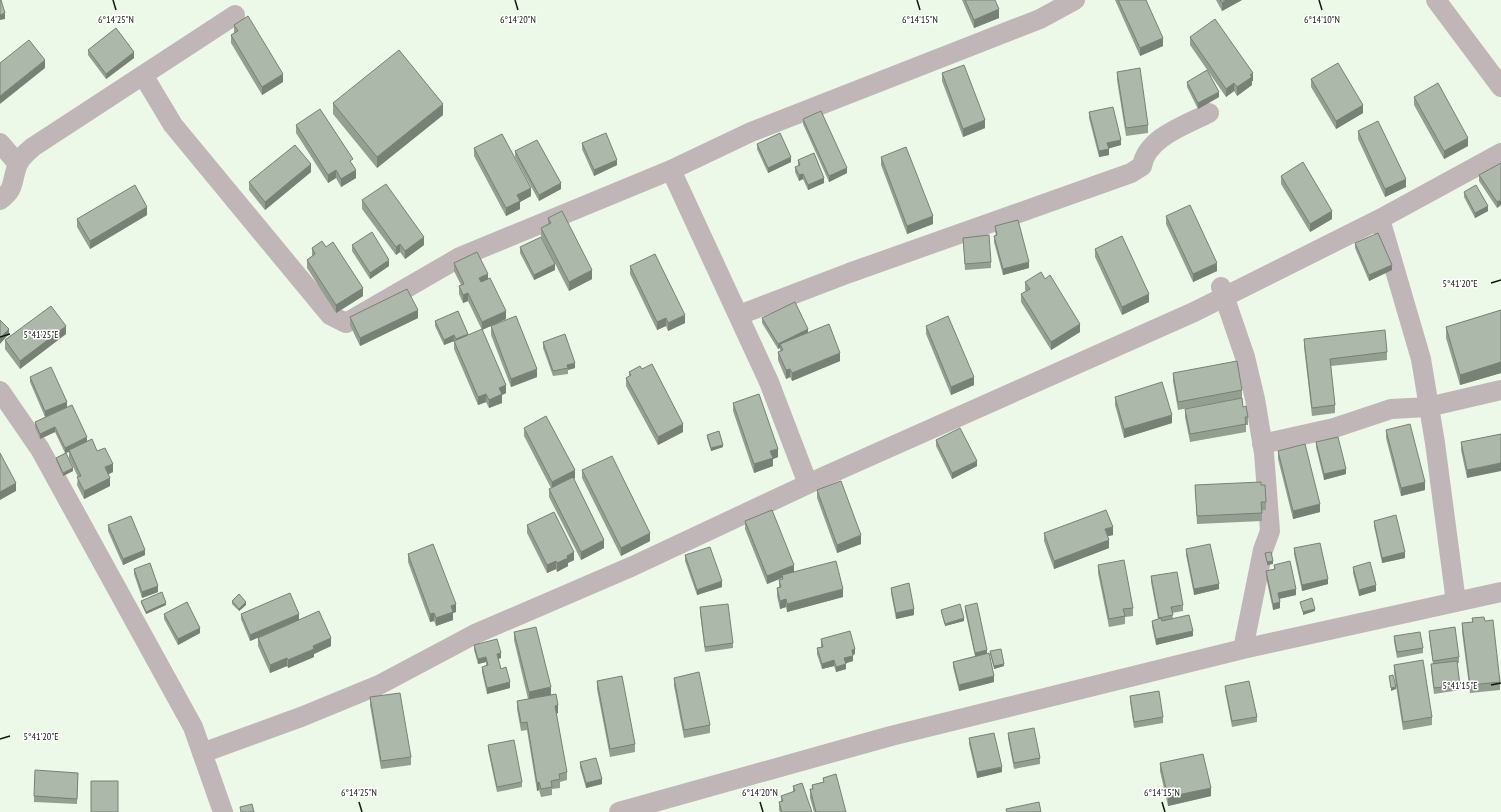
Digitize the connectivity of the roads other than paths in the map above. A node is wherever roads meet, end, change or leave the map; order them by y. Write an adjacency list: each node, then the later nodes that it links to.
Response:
1 (1075, 0): 10 (street)
2 (1436, 0): 5 (street)
3 (235, 15): 4 (street)
4 (143, 75): 9 (street); 10 (street)
5 (1501, 87)
6 (1209, 114): 14 (street)
7 (0, 143): 9 (street)
8 (1501, 153): 12 (street)
9 (18, 164): 11 (street)
10 (671, 170): 14 (street)
11 (0, 200)
12 (1380, 220): 17 (street); 19 (street)
13 (1221, 287): 18 (street)
14 (739, 315): 19 (street)
15 (1501, 390): 17 (street)
16 (0, 391): 23 (street)
17 (1428, 407): 18 (street); 21 (street)
18 (1262, 444): 22 (street)
19 (808, 484): 23 (street)
20 (1501, 592): 21 (street)
21 (1456, 602): 22 (street)
22 (1244, 649): 25 (street)
23 (202, 753): 24 (street)
24 (223, 812)
25 (619, 812)

